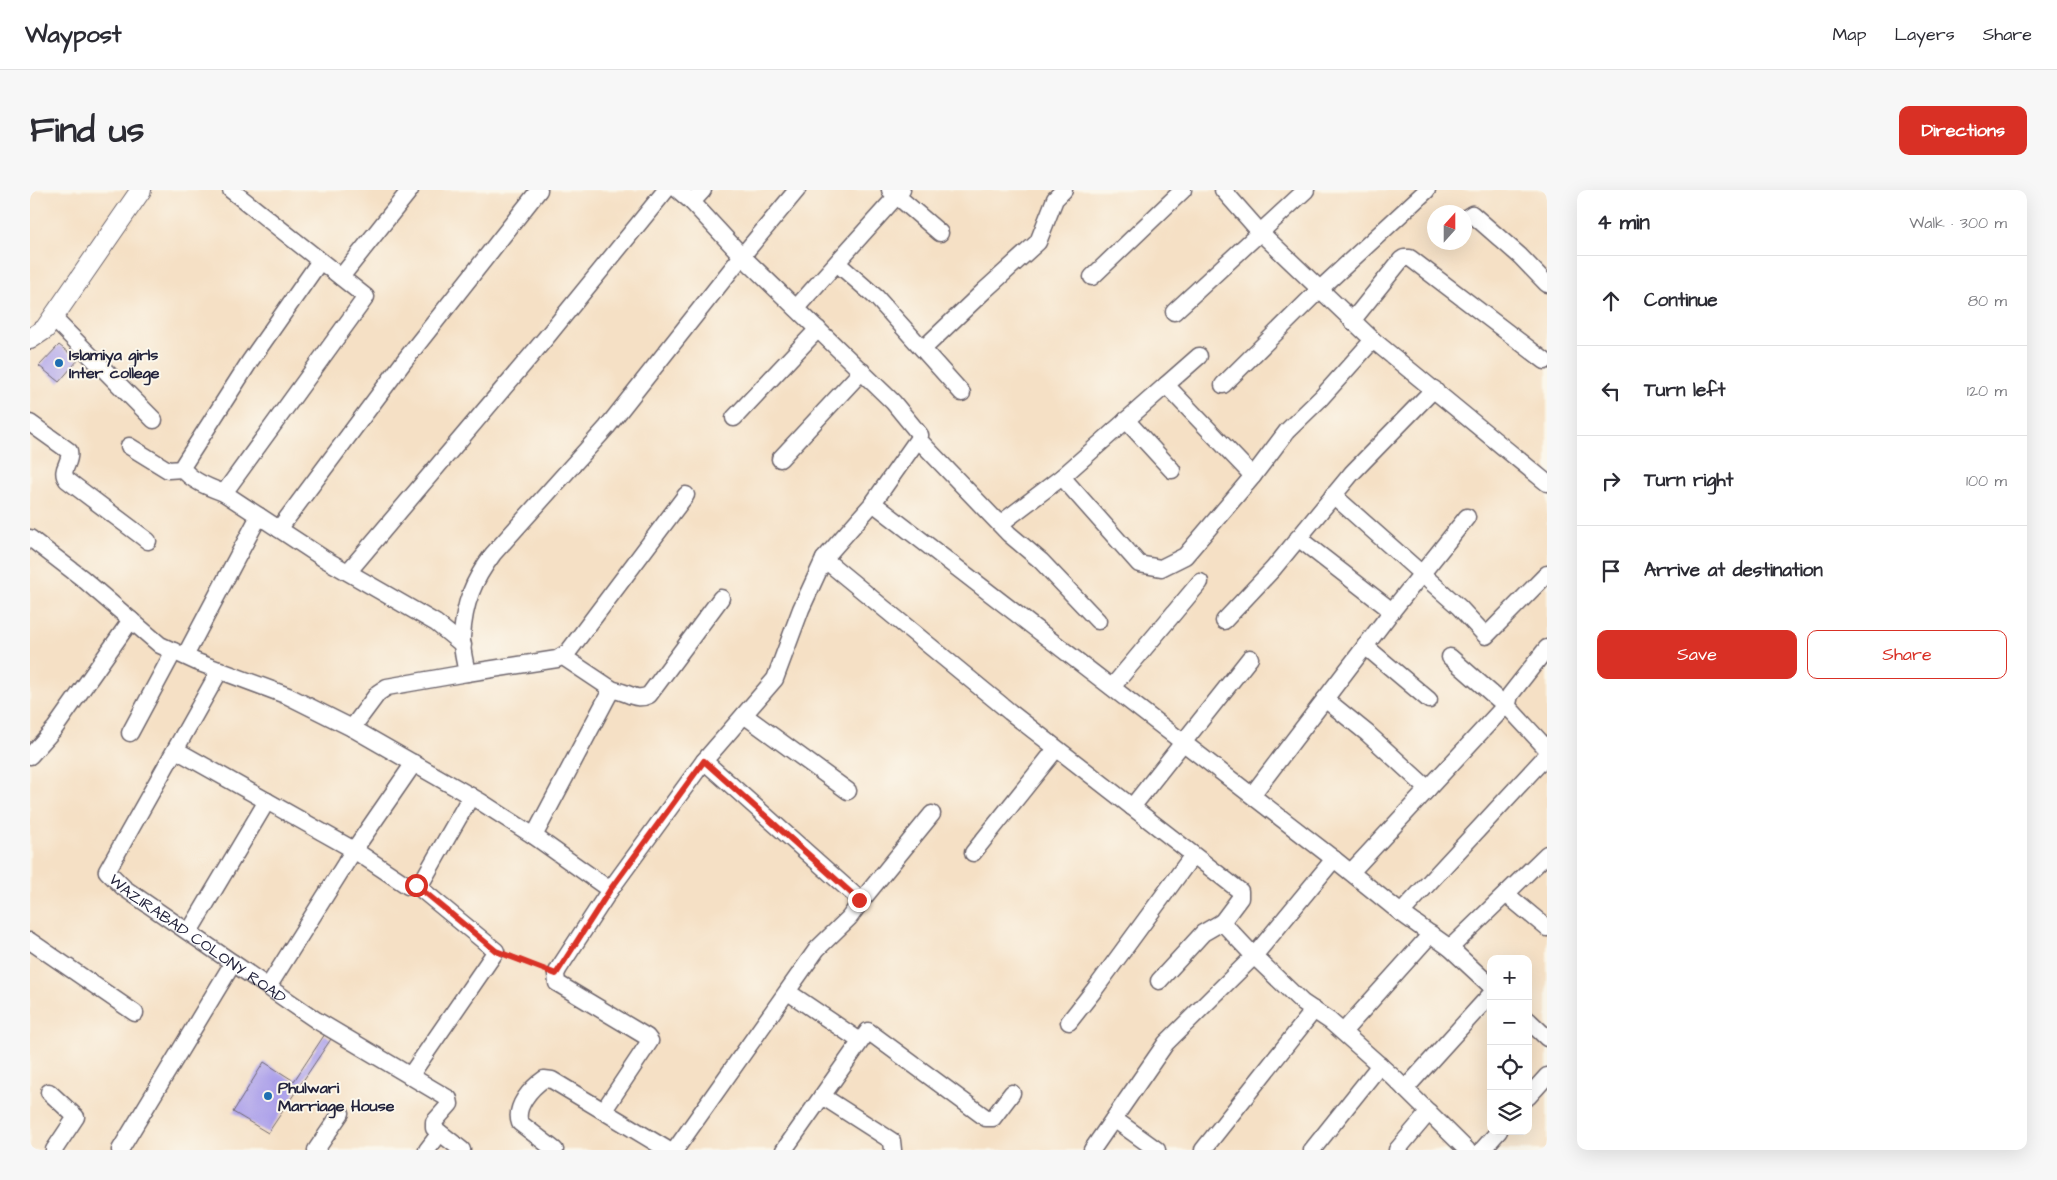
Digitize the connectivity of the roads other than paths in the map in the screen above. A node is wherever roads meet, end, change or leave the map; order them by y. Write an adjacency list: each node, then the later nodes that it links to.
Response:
1 (141, 190): 27 (street)
2 (231, 190): 19 (street)
3 (410, 190): 21 (street)
4 (539, 190): 59 (street)
5 (666, 190): 64 (street)
6 (678, 190): 14 (street)
7 (797, 190): 18 (street)
8 (1064, 190): 32 (street)
9 (1183, 190): 22 (street)
10 (1223, 190): 16 (street)
11 (1306, 190): 16 (street)
12 (1427, 190): 24 (street)
13 (896, 192): 17 (street); 20 (street)
14 (698, 196): 18 (street)
15 (1472, 214): 23 (street)
16 (1260, 232): 24 (street); 26 (street)
17 (940, 233)
18 (742, 256): 25 (street); 73 (street)
19 (320, 261): 21 (street); 47 (street)
20 (837, 263): 25 (street); 32 (street)
21 (341, 277): 52 (street)
22 (1092, 277)
23 (1547, 284)
24 (1320, 289): 28 (street); 37 (street)
25 (796, 308): 29 (street)
26 (1174, 312)
27 (53, 318): 30 (street); 41 (street)
28 (1352, 321): 31 (street); 34 (street)
29 (818, 329): 35 (street); 40 (street)
30 (30, 340)
31 (1373, 340): 38 (street); 49 (street)
32 (923, 349): 39 (street)
33 (1199, 356): 36 (street)
34 (1545, 361)
35 (862, 372): 44 (street); 46 (street)
36 (1166, 385): 42 (street); 49 (street)
37 (1224, 385)
38 (1434, 389): 51 (street); 54 (street)
39 (962, 393)
40 (734, 418)
41 (154, 420)
42 (1126, 420): 48 (street); 50 (street)
43 (30, 423): 62 (street)
44 (918, 439): 55 (street); 58 (street)
45 (128, 446): 47 (street)
46 (780, 459)
47 (183, 469): 52 (street)
48 (1172, 470)
49 (1253, 476): 50 (street)
50 (1062, 477): 58 (street)
51 (1547, 483)
52 (224, 493): 56 (street)
53 (686, 496): 77 (street)
54 (1333, 496): 61 (street); 65 (street)
55 (873, 503): 63 (street); 82 (street)
56 (259, 516): 59 (street); 76 (street)
57 (1467, 517): 65 (street)
58 (1000, 524): 72 (street)
59 (279, 529): 64 (street)
60 (30, 538): 70 (street)
61 (1298, 538): 69 (street); 71 (street)
62 (148, 541)
63 (824, 560): 87 (street); 91 (street)
64 (348, 572): 73 (street)
65 (1421, 574): 66 (street); 69 (street)
66 (1547, 574)
67 (1200, 582): 82 (street)
68 (721, 598): 83 (street)
69 (1392, 611): 74 (street)
70 (131, 620): 76 (street); 95 (street)
71 (1224, 621)
72 (1098, 622)
73 (463, 645): 81 (street)
74 (1365, 646): 84 (street); 85 (street)
75 (1547, 648): 86 (street)
76 (180, 654): 80 (street); 89 (street)
77 (562, 656): 81 (street); 83 (street)
78 (1450, 657): 86 (street)
79 (1250, 658): 90 (street)
80 (220, 670): 88 (street); 93 (street, WAZIRABAD COLONY ROAD)
81 (466, 673): 88 (street)
82 (1112, 687): 90 (street)
83 (613, 690): 105 (street)
84 (1325, 699): 98 (street); 100 (street)
85 (1429, 700)
86 (1505, 708): 92 (street); 98 (street)
87 (744, 715): 96 (street); 99 (street)
88 (352, 728): 97 (street)
89 (130, 732)
90 (1182, 742): 100 (street); 103 (street)
91 (1056, 748): 103 (street); 107 (street)
92 (1547, 749)
93 (176, 750): 102 (street); 119 (street, WAZIRABAD COLONY ROAD)
94 (1547, 755): 116 (street)
95 (30, 756)
96 (704, 761): 113 (street); 115 (street)
97 (414, 763): 101 (street); 106 (street)
98 (1428, 789): 111 (street)
99 (848, 792)
100 (1252, 795): 110 (street)
101 (471, 796): 105 (street); 112 (street)
102 (267, 801): 106 (street); 119 (street)
103 (1132, 808): 109 (street)
104 (932, 814): 115 (street)
105 (534, 836): 113 (street)
106 (354, 850): 112 (street); 127 (street)
107 (973, 853)
108 (1547, 854): 114 (street)
109 (1193, 855): 117 (street); 132 (street)
110 (1334, 859): 111 (street); 123 (street)
111 (1351, 872): 116 (street)
112 (416, 885): 138 (street)
113 (610, 890): 145 (street)
114 (1506, 894): 118 (street); 122 (street)
115 (862, 900): 128 (street)
116 (1401, 913): 120 (street)
117 (1222, 922): 123 (street); 125 (street)
118 (1547, 928)
119 (189, 932): 124 (street, WAZIRABAD COLONY ROAD)
120 (1431, 934): 122 (street); 134 (street)
121 (30, 941): 131 (street)
122 (1450, 948): 126 (street)
123 (1254, 956): 130 (street); 148 (street)
124 (233, 963): 127 (street, WAZIRABAD COLONY ROAD); 152 (street)
125 (1159, 980)
126 (1487, 982)
127 (268, 987): 138 (street, WAZIRABAD COLONY ROAD)
128 (788, 992): 136 (street); 158 (street)
129 (1487, 998): 140 (street)
130 (1314, 1010): 134 (street); 163 (street)
131 (135, 1013)
132 (1069, 1022)
133 (1532, 1024): 135 (street)
134 (1343, 1032): 137 (street)
135 (1547, 1038)
136 (860, 1041): 142 (street); 144 (street)
137 (1380, 1065): 140 (street); 164 (street)
138 (410, 1076): 149 (street, WAZIRABAD COLONY ROAD)
139 (1547, 1076): 143 (street)
140 (1405, 1089): 146 (street)
141 (49, 1092): 151 (street)
142 (1012, 1093)
143 (1532, 1093)
144 (822, 1096): 159 (street); 160 (street)
145 (604, 1110): 156 (street); 157 (street)
146 (1429, 1112): 165 (street); 166 (street)
147 (341, 1113): 153 (street)
148 (1114, 1119): 161 (street); 162 (street)
149 (440, 1133): 154 (street); 155 (street)
150 (1495, 1135): 167 (street)
151 (54, 1150)
152 (120, 1150)
153 (316, 1150)
154 (427, 1150)
155 (462, 1150)
156 (556, 1150)
157 (668, 1150)
158 (675, 1150)
159 (784, 1150)
160 (893, 1150)
161 (1092, 1150)
162 (1157, 1150)
163 (1203, 1150)
164 (1312, 1150)
165 (1397, 1150)
166 (1467, 1150)
167 (1482, 1150)

